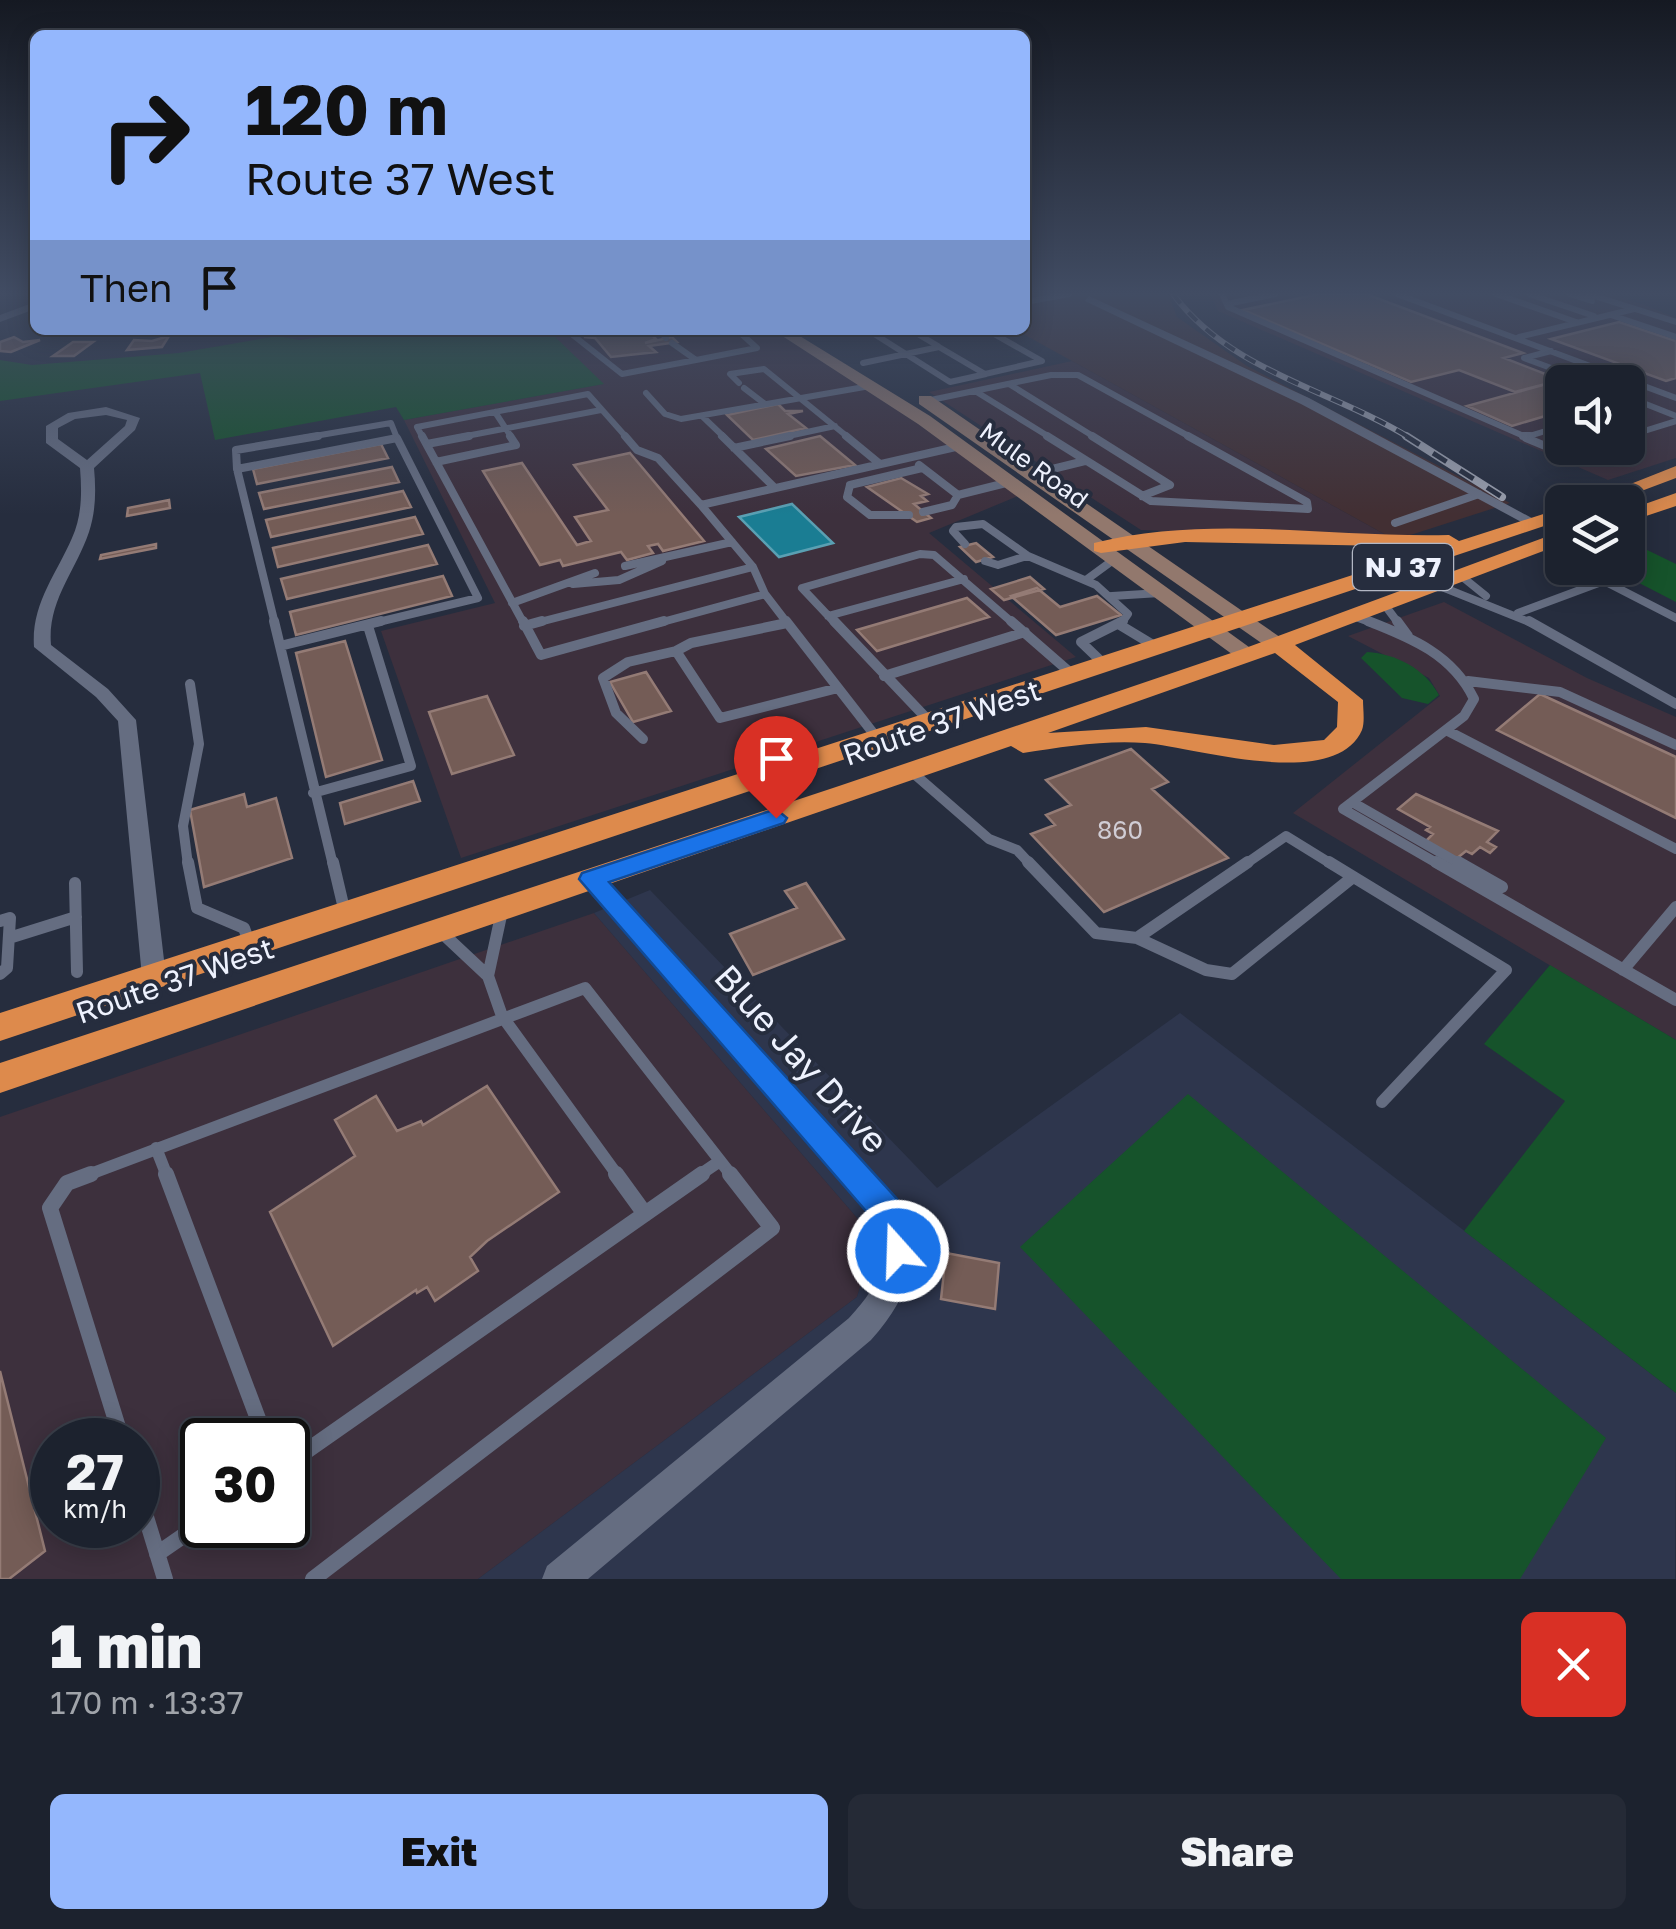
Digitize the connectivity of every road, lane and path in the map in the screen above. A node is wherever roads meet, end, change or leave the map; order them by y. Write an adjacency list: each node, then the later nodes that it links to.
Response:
1 (614, 368): 2 (lane)
2 (655, 368)
3 (841, 368): 13 (main road, Mule Road)
4 (871, 368): 18 (main road, Mule Road)
5 (926, 368): 11 (lane)
6 (974, 368): 11 (lane)
7 (1015, 368): 11 (lane)
8 (1233, 368): 52 (street)
9 (1370, 368): 31 (lane)
10 (1598, 368): 16 (lane)
11 (985, 374): 12 (lane)
12 (1010, 383): 14 (lane); 54 (lane); 54 (lane)
13 (870, 386): 17 (lane); 22 (main road, Mule Road)
14 (975, 390): 18 (lane); 39 (lane)
15 (646, 394): 25 (lane)
16 (1674, 395): 19 (lane)
17 (799, 397): 21 (lane); 21 (lane); 27 (lane)
18 (926, 401): 22 (main road); 33 (main road, Mule Road)
19 (1645, 403)
20 (1645, 403): 26 (lane)
21 (765, 404): 25 (lane)
22 (903, 407): 36 (main road, Mule Road)
23 (601, 410): 24 (lane); 28 (lane); 56 (lane)
24 (495, 412): 28 (lane); 34 (lane)
25 (702, 416): 37 (lane)
26 (1676, 418): 29 (lane)
27 (835, 426): 37 (lane); 41 (lane)
28 (505, 428): 34 (lane); 40 (lane)
29 (1645, 430)
30 (1545, 431): 31 (lane)
31 (1526, 437): 35 (lane)
32 (397, 438): 43 (lane); 43 (lane); 92 (lane)
33 (985, 439): 36 (main road); 46 (main road, Mule Road)
34 (426, 444): 40 (lane)
35 (1545, 445)
36 (960, 446): 38 (lane); 48 (main road, Mule Road)
37 (734, 448): 51 (lane)
38 (909, 457): 41 (lane); 44 (lane)
39 (1085, 461): 46 (lane); 54 (lane)
40 (436, 462): 83 (lane)
41 (880, 464): 47 (lane)
42 (87, 467): 42 (street); 135 (street)
43 (237, 468): 98 (lane)
44 (922, 468): 50 (lane); 53 (lane)
45 (1676, 472): 49 (highway)
46 (1036, 473): 67 (main road, Mule Road)
47 (836, 474): 50 (lane); 51 (lane)
48 (1011, 482): 53 (lane); 67 (main road, Mule Road)
49 (1641, 485)
50 (850, 486): 59 (lane)
51 (774, 488): 56 (lane)
52 (1480, 494): 61 (street); 62 (lane)
53 (958, 495): 58 (lane)
54 (1142, 496)
55 (1676, 500): 57 (highway)
56 (701, 504): 64 (lane)
57 (1645, 510)
58 (923, 512)
59 (909, 516)
60 (1545, 519): 61 (highway, Route 37 West / NJ 37)
61 (1534, 522): 63 (highway, Route 37 West / NJ 37)
62 (1395, 524)
63 (1488, 539): 67 (highway); 89 (highway, Route 37 West / NJ 37)
64 (732, 542): 69 (lane); 72 (lane)
65 (965, 544): 68 (lane)
66 (1545, 544): 74 (highway, Route 37 West / NJ 37)
67 (1116, 548): 76 (lane); 79 (main road, Mule Road); 89 (main road, Mule Road)
68 (1028, 556): 70 (lane); 76 (lane)
69 (664, 560): 71 (lane); 77 (lane)
70 (984, 561)
71 (626, 566)
72 (753, 567): 80 (lane); 93 (lane)
73 (596, 573): 77 (lane)
74 (1460, 575): 78 (highway, Route 37 West / NJ 37); 82 (lane)
75 (964, 580): 86 (lane); 86 (lane); 95 (lane)
76 (1086, 580): 81 (lane)
77 (573, 584): 83 (lane)
78 (1436, 584): 82 (lane); 84 (highway, Route 37 West / NJ 37)
79 (1163, 592): 81 (lane); 94 (main road, Mule Road)
80 (765, 594): 90 (lane); 93 (lane)
81 (1111, 596): 91 (lane)
82 (1491, 600): 85 (lane)
83 (512, 603): 93 (lane)
84 (1384, 604): 87 (highway, Route 37 West / NJ 37); 96 (lane)
85 (1518, 613): 88 (lane); 108 (lane)
86 (828, 616): 103 (lane)
87 (1352, 616): 96 (lane); 97 (highway, Route 37 West / NJ 37)
88 (1676, 618)
89 (1244, 620): 94 (highway, Route 37 West / NJ 37); 97 (main road, Mule Road)
90 (787, 622): 100 (lane); 107 (lane)
91 (1120, 625): 99 (lane); 102 (lane)
92 (368, 626): 98 (lane); 116 (lane)
93 (524, 626)
94 (1214, 630): 99 (highway, Route 37 West / NJ 37); 101 (main road, Mule Road)
95 (1025, 632): 103 (lane); 104 (lane)
96 (1408, 636): 105 (lane)
97 (1278, 644): 101 (highway, Route 37 West / NJ 37); 114 (highway)
98 (279, 646): 116 (lane)
99 (1159, 648): 102 (highway, Route 37 West / NJ 37)
100 (676, 651): 107 (lane); 111 (lane)
101 (1248, 654): 114 (highway, Route 37 West / NJ 37)
102 (1106, 665): 104 (highway, Route 37 West / NJ 37)
103 (884, 676): 109 (lane)
104 (1074, 676): 109 (highway, Route 37 West / NJ 37)
105 (1468, 681): 110 (lane); 113 (lane)
106 (190, 684): 131 (lane)
107 (838, 688): 112 (lane)
108 (1676, 704)
109 (930, 722): 112 (highway, Route 37 West / NJ 37)
110 (1446, 730): 117 (lane); 118 (lane)
111 (642, 739)
112 (878, 740): 125 (highway, Route 37 West / NJ 37)
113 (1676, 745)
114 (954, 756): 115 (highway, Route 37 West / NJ 37)
115 (911, 771): 120 (highway, Route 37 West / NJ 37); 130 (lane)
116 (313, 792): 125 (lane)
117 (1352, 802): 122 (lane); 132 (lane)
118 (1676, 849)
119 (1353, 877): 130 (lane); 130 (lane); 141 (lane)
120 (591, 879): 124 (highway, Route 37 West / NJ 37); 153 (street, Blue Jay Drive)
121 (75, 883): 126 (lane)
122 (1502, 887)
123 (1676, 908): 132 (lane)
124 (502, 909): 128 (highway, Route 37 West / NJ 37); 136 (lane)
125 (345, 914): 131 (highway, Route 37 West / NJ 37)
126 (76, 916): 129 (lane); 133 (lane)
127 (0, 922): 129 (lane)
128 (440, 930): 136 (lane); 140 (highway, Route 37 West / NJ 37)
129 (9, 938): 134 (lane)
130 (1138, 938)
131 (250, 945): 135 (highway, Route 37 West / NJ 37)
132 (1623, 970): 137 (lane)
133 (77, 972)
134 (0, 974)
135 (154, 976): 139 (highway, Route 37 West / NJ 37)
136 (488, 976): 138 (lane)
137 (1676, 1000)
138 (502, 1016): 142 (lane); 143 (lane); 144 (lane)
139 (0, 1027)
140 (0, 1078)
141 (1382, 1102)
142 (156, 1148): 145 (lane); 146 (lane)
143 (720, 1161): 144 (lane); 152 (lane)
144 (645, 1214): 147 (lane)
145 (115, 1418)
146 (258, 1418)
147 (310, 1449)
148 (180, 1538): 150 (lane)
149 (155, 1548): 150 (lane)
150 (157, 1554): 151 (lane)
151 (165, 1579)
152 (313, 1579)
153 (560, 1579)

